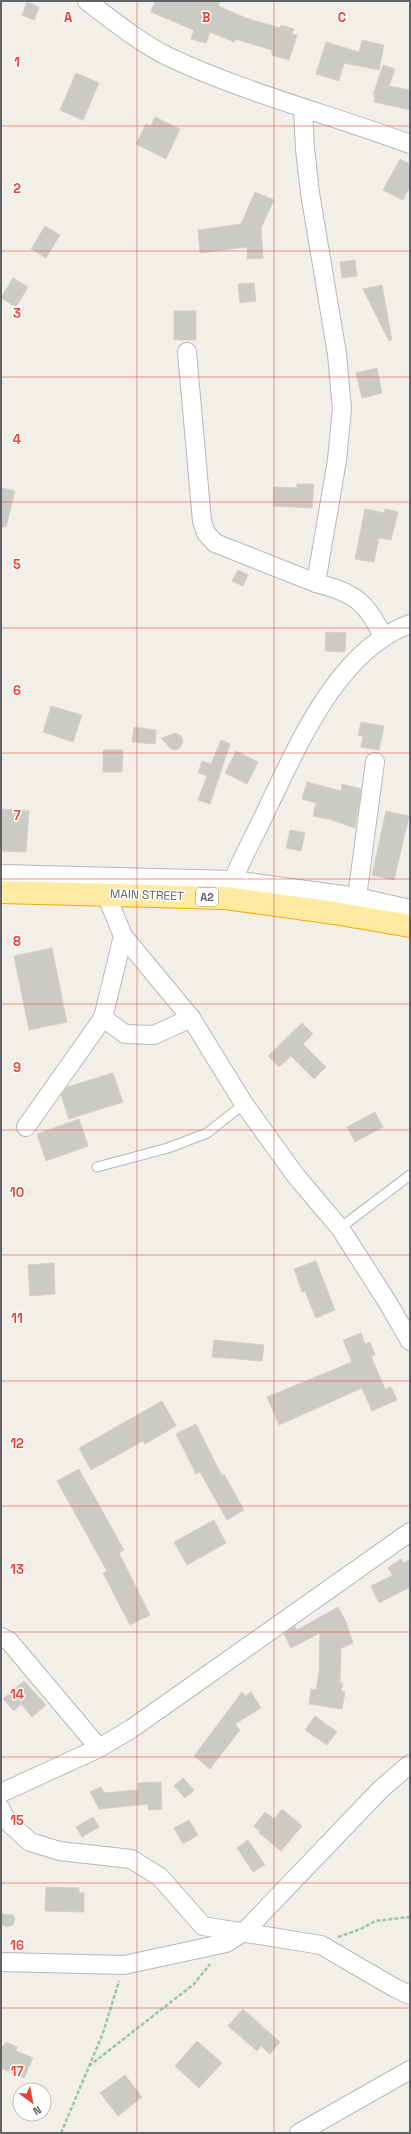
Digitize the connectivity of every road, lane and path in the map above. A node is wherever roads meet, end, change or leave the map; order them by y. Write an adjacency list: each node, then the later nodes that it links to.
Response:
1 (87, 1): 2 (street)
2 (303, 109): 3 (street); 5 (street)
3 (410, 144)
4 (187, 352): 5 (street)
5 (316, 583): 7 (street)
6 (410, 624): 7 (street)
7 (383, 636): 10 (street)
8 (375, 762): 13 (street)
9 (1, 874): 10 (street)
10 (229, 889): 12 (highway, MAIN STREET / A2); 13 (street); 15 (highway, MAIN STREET / A2)
11 (1, 892): 12 (highway, MAIN STREET / A2)
12 (106, 894): 16 (street)
13 (357, 897): 14 (street)
14 (410, 909)
15 (410, 926)
16 (123, 936): 17 (street); 18 (street)
17 (103, 1018): 18 (street); 20 (street)
18 (191, 1018): 19 (street)
19 (244, 1104): 21 (lane); 23 (street)
20 (26, 1127)
21 (97, 1167)
22 (410, 1174): 23 (lane)
23 (340, 1228): 24 (street)
24 (410, 1342)
25 (410, 1532): 27 (street)
26 (1, 1637): 27 (street)
27 (99, 1748): 29 (street)
28 (410, 1764): 32 (street)
29 (1, 1793)
30 (1, 1809): 32 (street)
31 (410, 1917): 34 (path)
32 (245, 1932): 33 (street); 34 (street)
33 (226, 1943): 36 (street); 38 (path)
34 (321, 1945): 37 (street)
35 (1, 1962): 36 (street)
36 (124, 1965): 38 (path)
37 (410, 1995)
38 (89, 2066): 40 (path)
39 (410, 2070): 41 (street)
40 (62, 2133)
41 (299, 2133)

